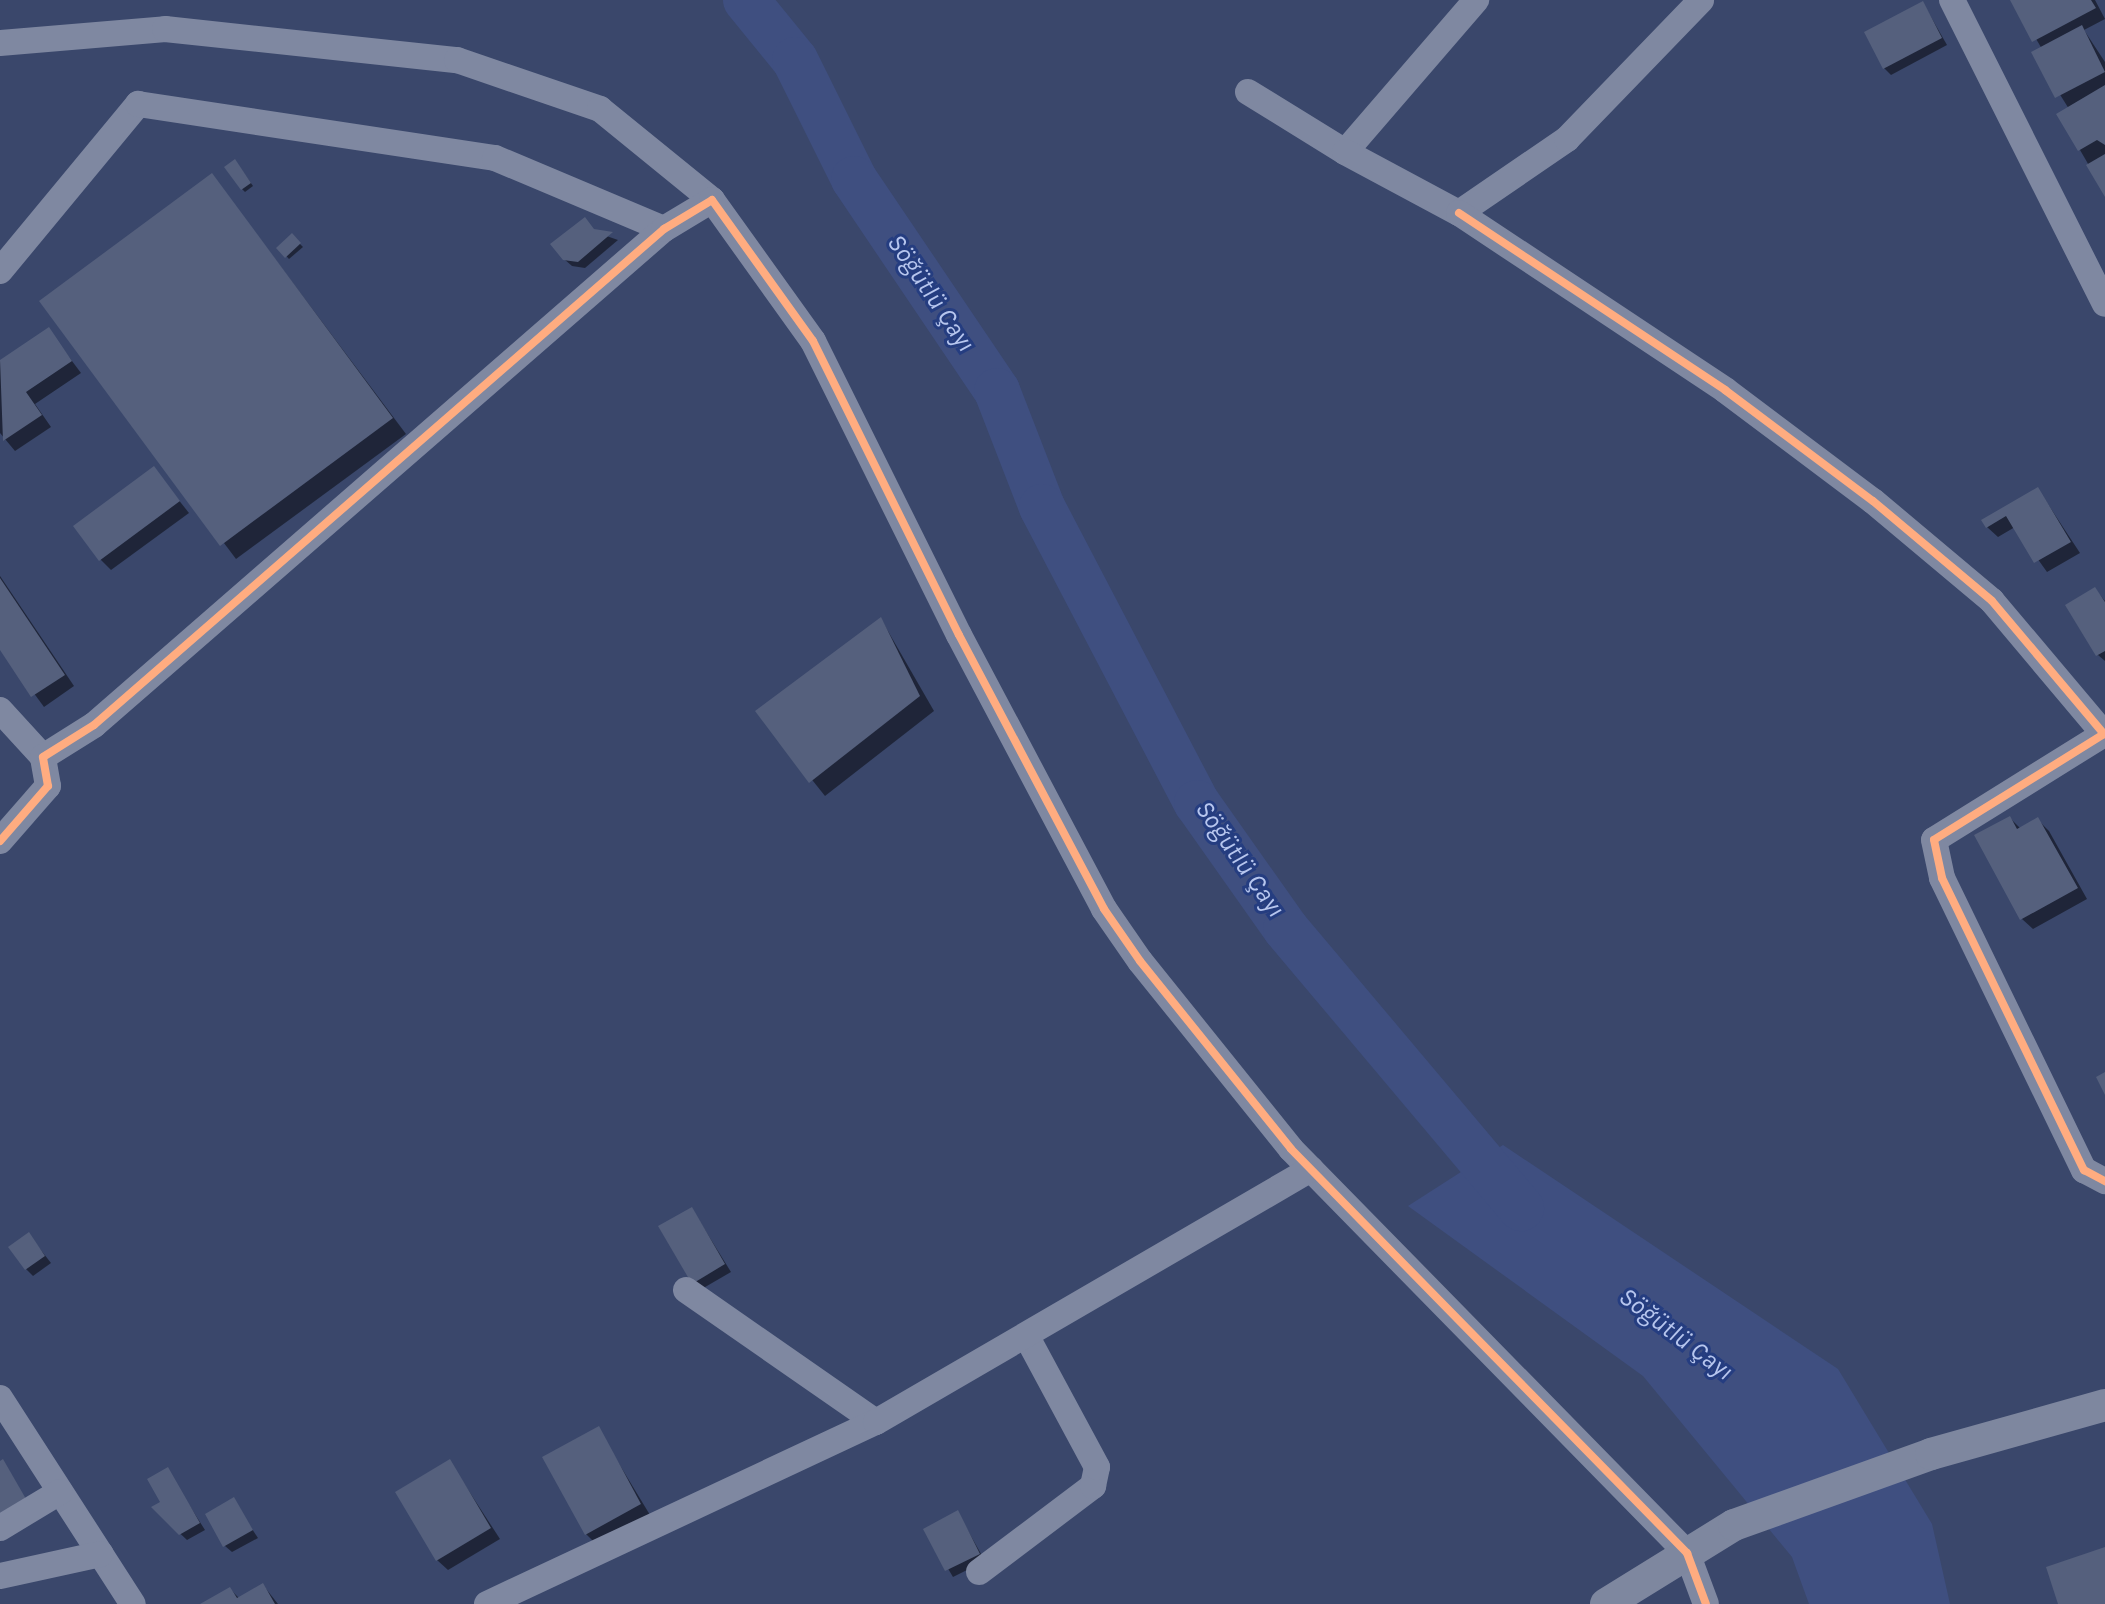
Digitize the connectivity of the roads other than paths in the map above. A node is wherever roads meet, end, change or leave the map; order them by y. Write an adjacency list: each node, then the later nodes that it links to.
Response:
1 (1476, 0): 6 (street)
2 (1701, 0): 8 (street)
3 (1952, 0): 11 (street)
4 (0, 43): 7 (street)
5 (1248, 92): 6 (street)
6 (1345, 152): 8 (street)
7 (712, 200): 9 (street); 17 (street)
8 (1459, 213): 12 (street)
9 (664, 229): 10 (street); 15 (street)
10 (0, 271)
11 (2105, 304)
12 (2095, 707): 14 (street)
13 (0, 710): 15 (street)
14 (2104, 735): 18 (street)
15 (43, 757): 16 (street)
16 (0, 841)
17 (1311, 1169): 20 (street); 26 (street)
18 (2105, 1181)
19 (686, 1290): 23 (street)
20 (1028, 1339): 23 (street); 28 (street)
21 (0, 1398): 24 (street)
22 (2105, 1405): 26 (main road)
23 (876, 1422): 31 (street)
24 (60, 1492): 25 (street); 27 (street)
25 (0, 1528)
26 (1687, 1553): 32 (main road); 33 (street)
27 (101, 1554): 29 (street); 30 (street)
28 (979, 1572)
29 (0, 1576)
30 (133, 1604)
31 (487, 1604)
32 (1606, 1604)
33 (1706, 1604)

